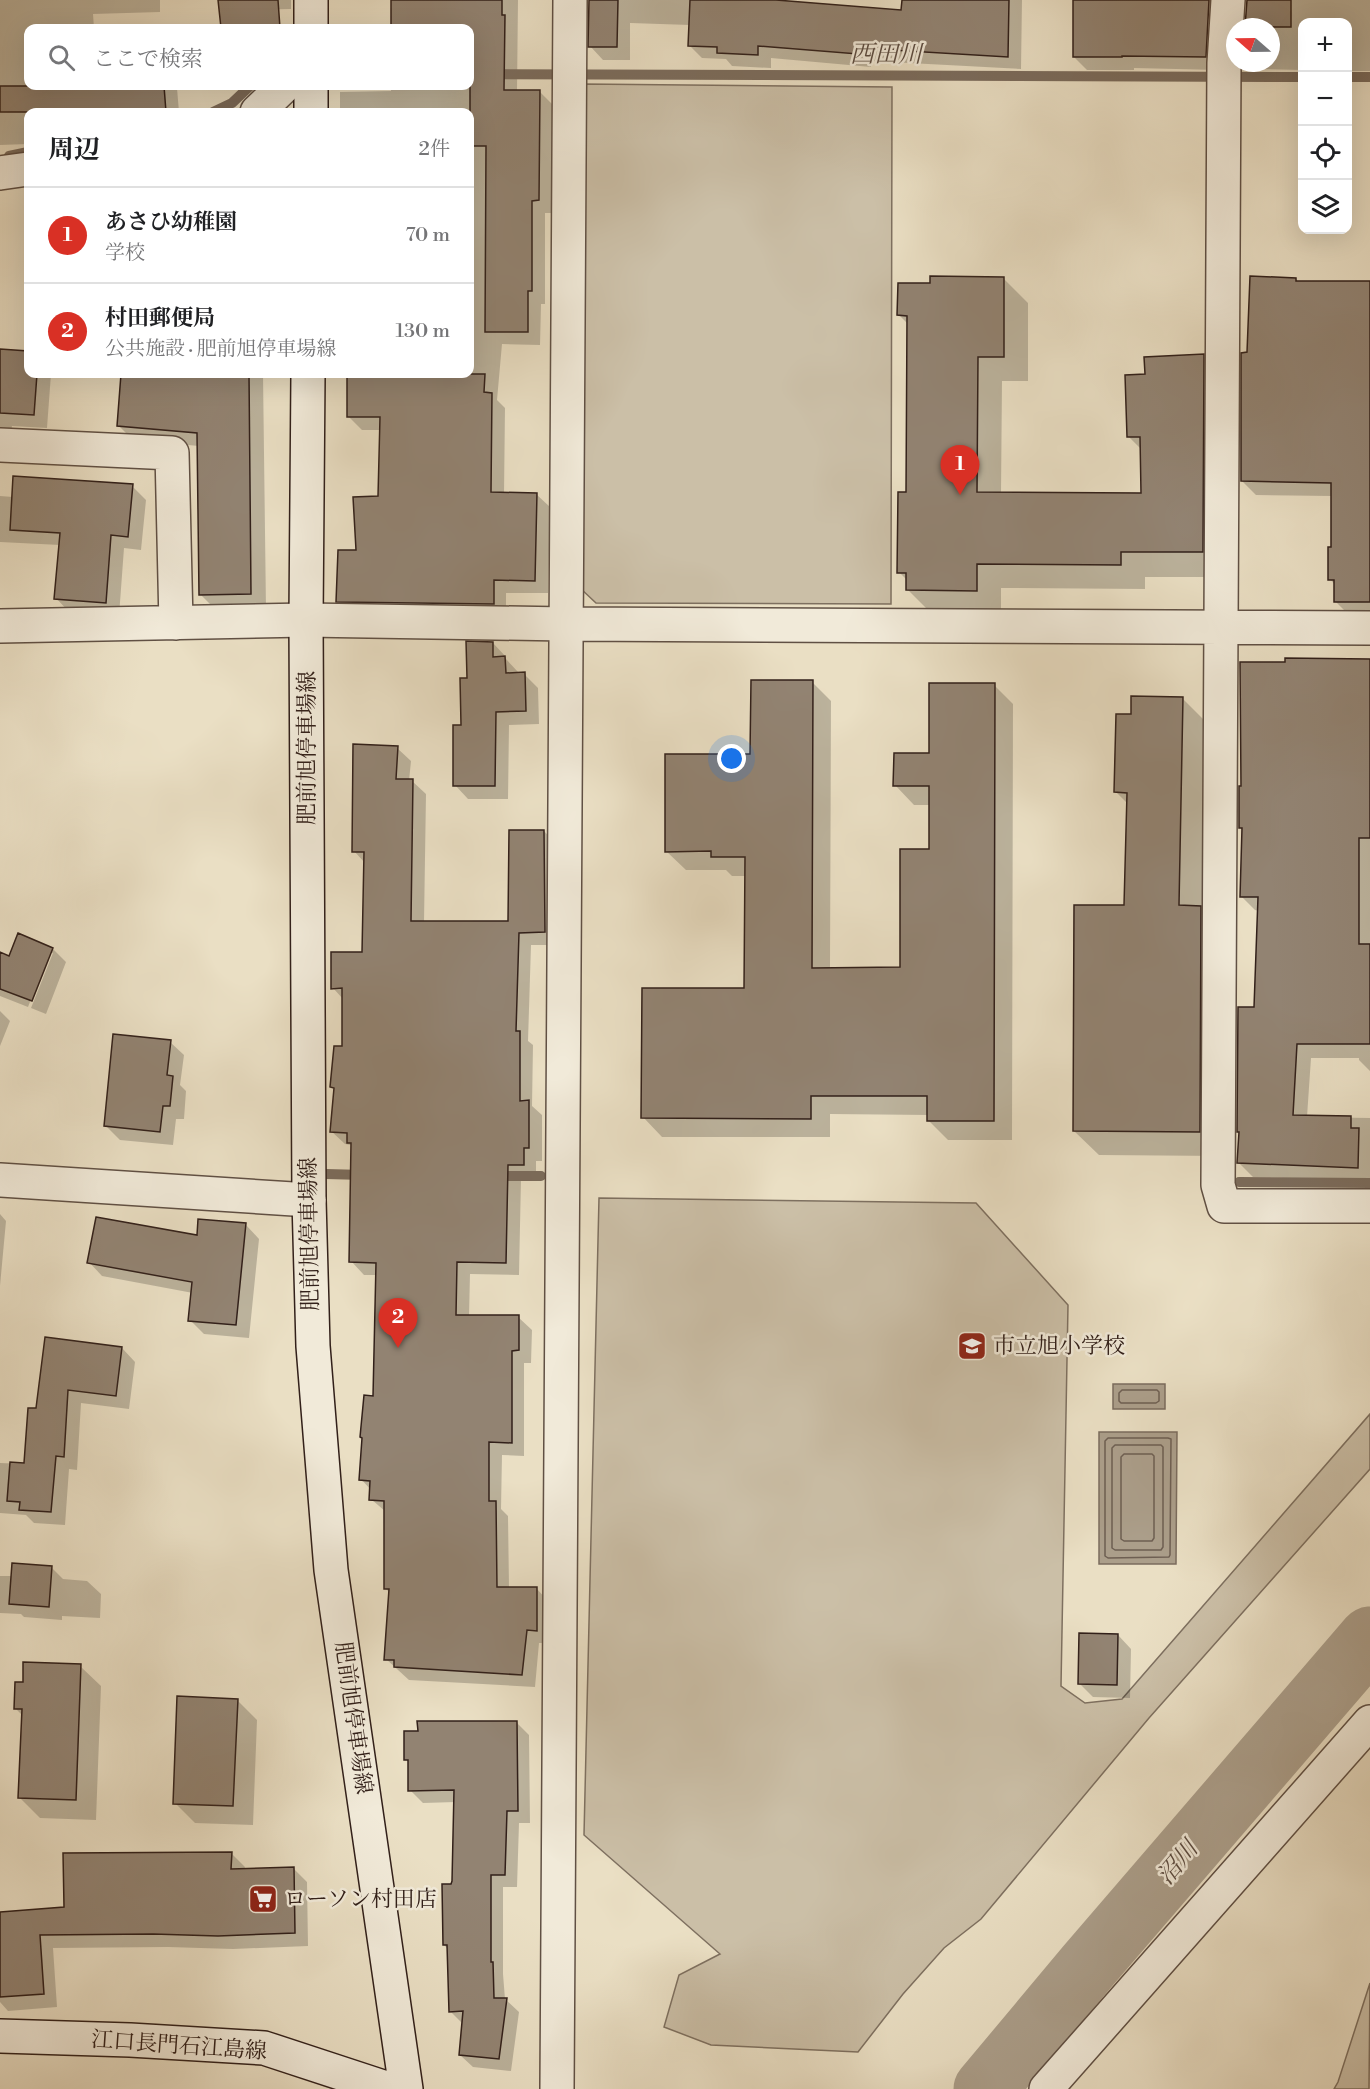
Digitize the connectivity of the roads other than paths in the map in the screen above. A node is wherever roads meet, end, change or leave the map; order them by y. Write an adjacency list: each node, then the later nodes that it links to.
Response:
1 (311, 0): 4 (street)
2 (570, 0): 15 (street)
3 (1228, 0): 17 (street)
4 (311, 24)
5 (280, 90): 7 (street)
6 (311, 90): 8 (street)
7 (261, 108)
8 (310, 108)
9 (24, 170): 10 (street)
10 (0, 173)
11 (308, 378): 13 (street, 肥前旭停車場線)
12 (0, 445): 14 (street)
13 (306, 620): 14 (street); 15 (street); 20 (street, 肥前旭停車場線)
14 (176, 623): 16 (street)
15 (566, 624): 17 (street); 26 (street)
16 (0, 626)
17 (1222, 628): 18 (street); 21 (street)
18 (1370, 628)
19 (0, 1180): 20 (street)
20 (309, 1200): 25 (street, 肥前旭停車場線)
21 (1370, 1206)
22 (1370, 1722): 27 (street)
23 (0, 2036): 24 (street, 江口長門石江島線)
24 (389, 2089)
25 (406, 2089)
26 (557, 2089)
27 (1046, 2089)

